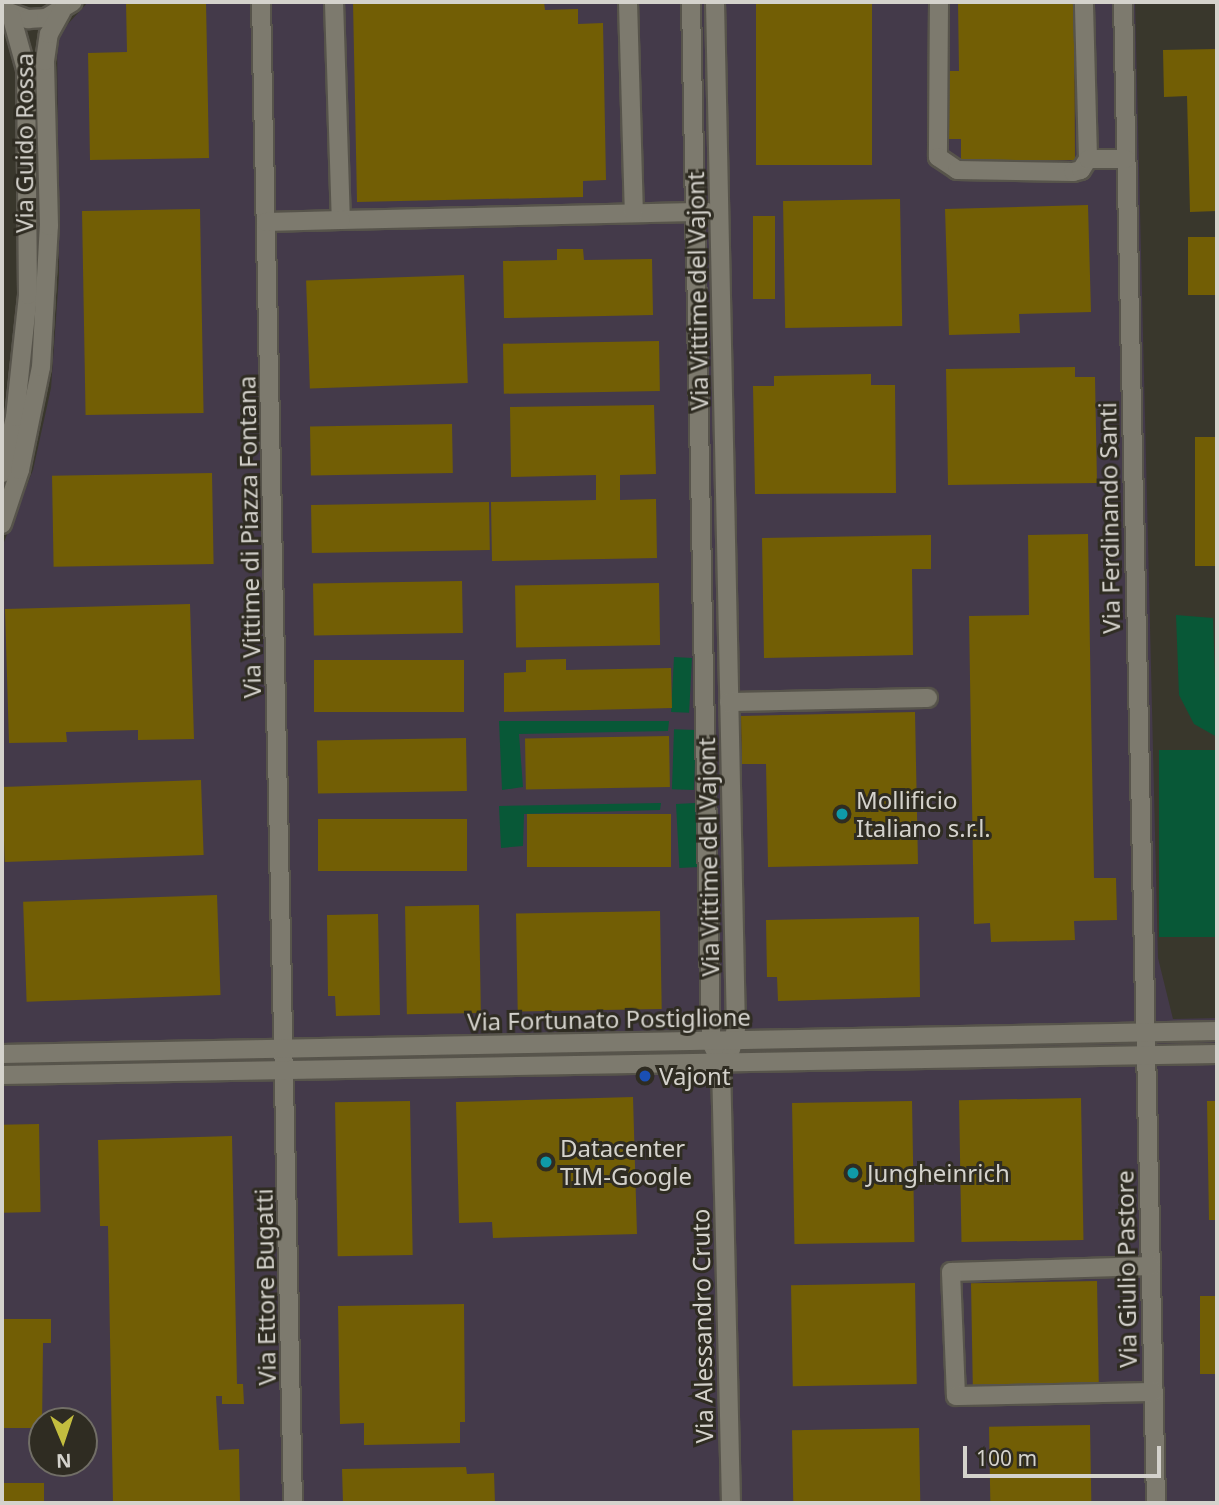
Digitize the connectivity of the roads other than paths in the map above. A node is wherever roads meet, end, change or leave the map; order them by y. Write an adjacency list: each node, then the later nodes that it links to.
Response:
1 (261, 2): 17 (street, Via Vittime di Piazza Fontana)
2 (334, 2): 16 (street)
3 (628, 2): 15 (street)
4 (691, 2): 13 (street, Via Vittime del Vajont)
5 (715, 2): 14 (street, Via Vittime del Vajont)
6 (939, 2): 11 (street)
7 (1084, 2): 11 (street)
8 (1123, 2): 12 (street, Via Ferdinando Santi)
9 (68, 6): 10 (street, Via Guido Rossa); 21 (street, Via Guido Rossa)
10 (5, 12): 20 (street, Via Guido Rossa)
11 (1088, 159): 12 (street)
12 (1126, 159): 27 (street, Via Ferdinando Santi)
13 (695, 212): 14 (street); 15 (street); 19 (street, Via Vittime del Vajont)
14 (720, 212): 18 (street, Via Vittime del Vajont)
15 (635, 214): 16 (street)
16 (341, 220): 17 (street)
17 (266, 222): 32 (street, Via Vittime di Piazza Fontana)
18 (722, 350): 19 (street); 23 (street, Via Vittime del Vajont)
19 (698, 351): 25 (street, Via Vittime del Vajont)
20 (2, 473)
21 (2, 524)
22 (928, 698): 23 (street)
23 (729, 702): 24 (street, Via Vittime del Vajont)
24 (732, 835): 25 (street); 30 (street, Via Vittime del Vajont)
25 (707, 836): 29 (street, Via Vittime del Vajont)
26 (1217, 1031): 27 (street, Via Fortunato Postiglione)
27 (1144, 1033): 28 (street, Via Fortunato Postiglione); 35 (street, Via Giulio Pastore)
28 (969, 1037): 30 (street, Via Fortunato Postiglione); 36 (street)
29 (711, 1042): 30 (street, Via Fortunato Postiglione); 31 (street, Via Fortunato Postiglione); 37 (street, Via Vittime del Vajont)
30 (736, 1042): 37 (street)
31 (518, 1045): 32 (street, Via Fortunato Postiglione); 38 (street)
32 (285, 1049): 33 (street, Via Fortunato Postiglione); 39 (street, Via Vittime di Piazza Fontana)
33 (7, 1054): 40 (street)
34 (1217, 1054): 35 (street, Via Fortunato Postiglione)
35 (1145, 1055): 36 (street, Via Fortunato Postiglione); 41 (street, Via Giulio Pastore)
36 (970, 1059): 37 (street, Via Fortunato Postiglione)
37 (721, 1063): 38 (street, Via Fortunato Postiglione); 44 (street, Via Alessandro Cruto)
38 (519, 1067): 39 (street, Via Fortunato Postiglione)
39 (286, 1071): 40 (street, Via Fortunato Postiglione); 43 (street, Via Ettore Bugatti)
40 (8, 1075)
41 (1151, 1266): 42 (street, Via Giulio Pastore); 42 (street)
42 (1154, 1392): 45 (street, Via Giulio Pastore)
43 (293, 1503)
44 (731, 1503)
45 (1156, 1503)

